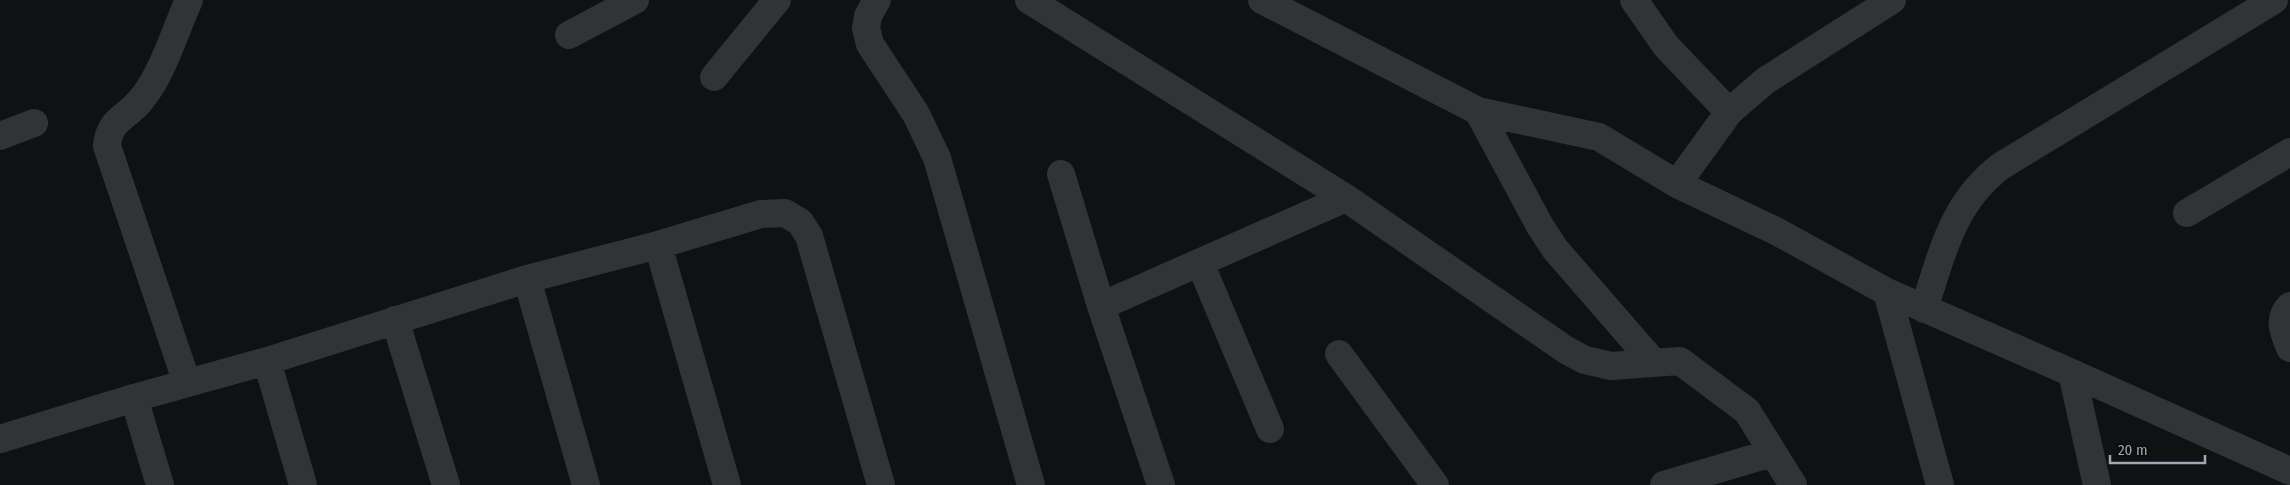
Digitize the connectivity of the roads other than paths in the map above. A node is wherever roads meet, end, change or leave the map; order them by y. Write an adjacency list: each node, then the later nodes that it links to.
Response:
1 (189, 0): 36 (street)
2 (635, 0): 12 (street)
3 (777, 0): 13 (street)
4 (877, 0): 48 (street)
5 (1029, 0): 21 (street)
6 (1262, 0): 14 (street)
7 (1634, 0): 15 (street)
8 (1892, 0): 15 (street)
9 (2274, 0): 29 (street)
10 (2288, 0): 11 (street)
11 (2290, 3)
12 (569, 35)
13 (714, 77)
14 (1478, 110): 20 (street); 34 (street)
15 (1729, 112): 20 (street)
16 (34, 123): 17 (street)
17 (0, 136)
18 (2290, 152): 22 (street)
19 (1060, 174): 27 (street)
20 (1677, 184): 26 (street)
21 (1346, 198): 24 (street); 34 (street)
22 (2187, 213)
23 (658, 245): 25 (street); 46 (street); 47 (street)
24 (1200, 263): 27 (street); 38 (street)
25 (527, 279): 30 (street); 45 (street)
26 (1887, 292): 29 (street); 53 (street)
27 (1102, 306): 49 (street)
28 (2290, 306): 31 (street)
29 (1924, 308): 35 (street)
30 (395, 320): 33 (street); 44 (street)
31 (2290, 348)
32 (1339, 354): 50 (street)
33 (267, 361): 36 (street); 43 (street)
34 (1654, 363): 40 (street)
35 (2072, 373): 41 (street); 54 (street)
36 (186, 383): 37 (street)
37 (134, 398): 39 (street); 42 (street)
38 (1270, 429)
39 (0, 439)
40 (1772, 454): 51 (street); 52 (street)
41 (2290, 471)
42 (160, 485)
43 (303, 485)
44 (446, 485)
45 (586, 485)
46 (727, 485)
47 (881, 485)
48 (1030, 485)
49 (1161, 485)
50 (1435, 485)
51 (1664, 485)
52 (1793, 485)
53 (1940, 485)
54 (2098, 485)

